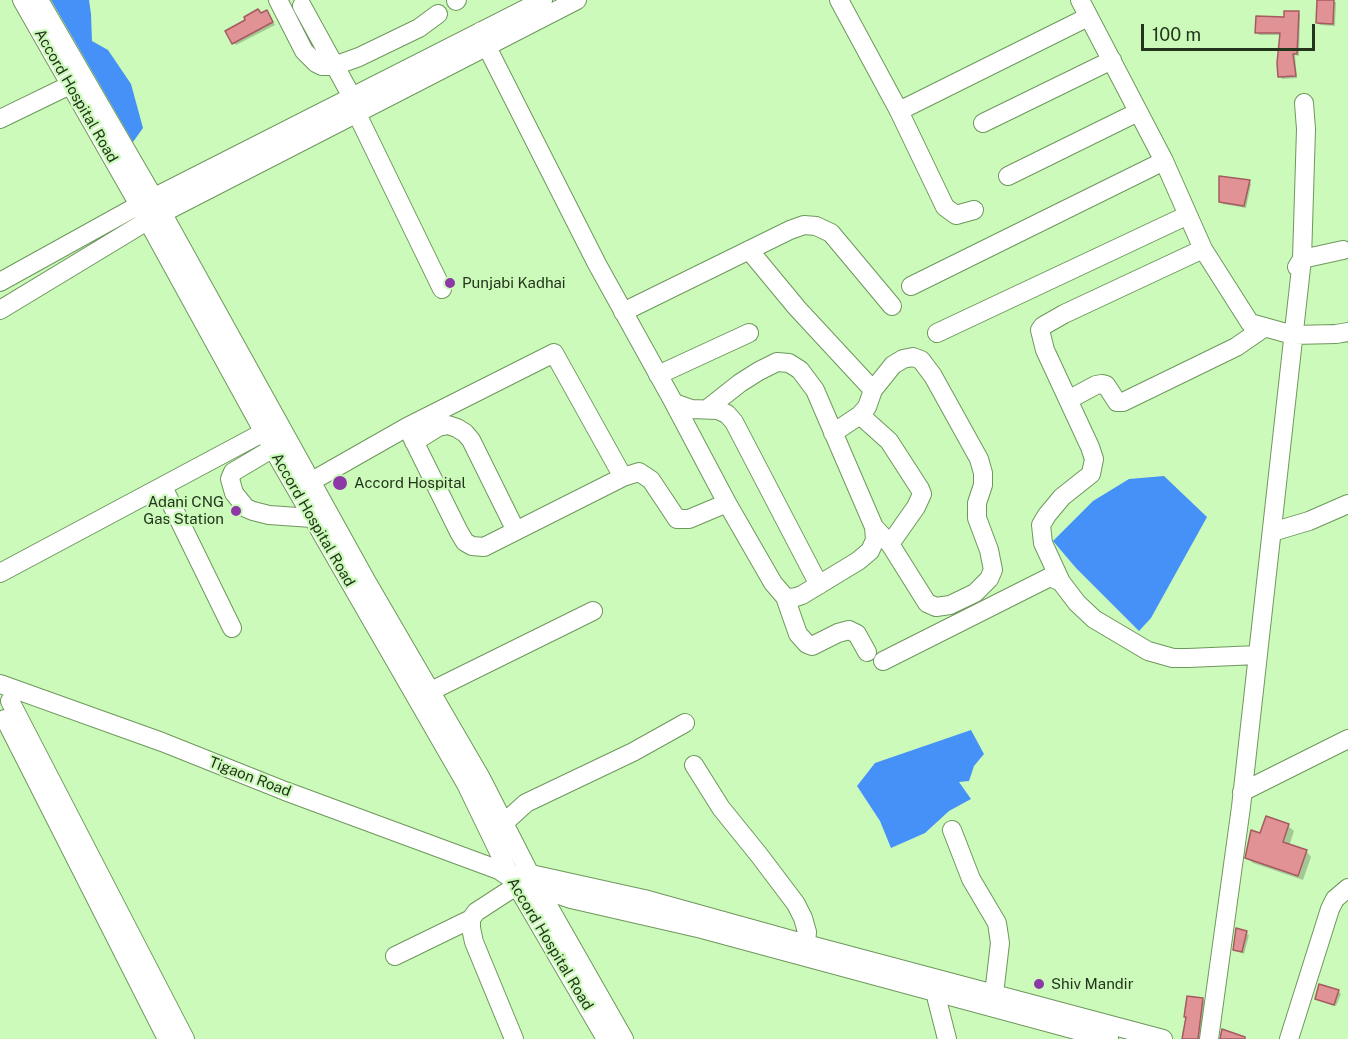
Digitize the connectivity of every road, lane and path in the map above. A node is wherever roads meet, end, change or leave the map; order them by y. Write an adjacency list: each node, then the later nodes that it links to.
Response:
1 (22, 0): 14 (street, Accord Hospital Road)
2 (39, 0): 23 (street)
3 (278, 0): 13 (street)
4 (543, 0): 11 (street)
5 (578, 0): 11 (street)
6 (839, 0): 17 (street)
7 (1080, 0): 10 (street)
8 (302, 6): 13 (street)
9 (438, 14): 13 (street)
10 (1088, 17): 12 (street); 17 (street)
11 (484, 39): 16 (street); 35 (street)
12 (1112, 60): 18 (street); 20 (street)
13 (334, 66): 16 (street)
14 (70, 85): 19 (street); 23 (street, Accord Hospital Road)
15 (1304, 103): 29 (street)
16 (355, 105): 23 (street); 32 (street)
17 (899, 111): 24 (street)
18 (1137, 112): 21 (street); 22 (street)
19 (0, 119)
20 (984, 123)
21 (1164, 161): 25 (street); 31 (street)
22 (1008, 176)
23 (150, 209): 30 (street); 34 (street); 49 (street); 49 (street, Accord Hospital Road)
24 (974, 210)
25 (1188, 215): 26 (street); 39 (street)
26 (1203, 249): 36 (street); 43 (street)
27 (749, 250): 33 (street); 35 (street); 42 (street)
28 (1346, 250): 29 (street)
29 (1302, 256): 40 (street)
30 (0, 282)
31 (911, 286)
32 (442, 289)
33 (892, 306)
34 (0, 310)
35 (623, 312): 41 (street)
36 (1265, 327): 40 (street); 43 (street)
37 (1348, 332): 40 (street)
38 (749, 333): 41 (street)
39 (938, 333)
40 (1293, 335): 58 (street)
41 (658, 375): 44 (street)
42 (873, 390): 46 (street); 59 (street)
43 (1068, 400): 61 (street)
44 (674, 404): 45 (street); 53 (street)
45 (707, 409): 47 (street); 62 (street)
46 (860, 415): 47 (street); 59 (street)
47 (833, 433): 56 (street)
48 (410, 434): 50 (street); 51 (street); 57 (street); 57 (street)
49 (275, 440): 51 (street); 52 (street); 55 (street, Accord Hospital Road); 55 (street)
50 (623, 477): 53 (street); 57 (street)
51 (312, 481): 69 (street)
52 (163, 487): 60 (street); 65 (street)
53 (727, 503): 63 (street)
54 (1348, 504): 58 (street)
55 (312, 518): 77 (street, Accord Hospital Road)
56 (874, 527): 59 (street); 62 (street)
57 (516, 531)
58 (1272, 532): 67 (street)
59 (890, 544)
60 (0, 573)
61 (1061, 582): 67 (street); 68 (street)
62 (819, 585): 63 (street)
63 (785, 597): 66 (street)
64 (593, 611): 69 (street)
65 (232, 628)
66 (867, 652)
67 (1258, 655): 74 (street)
68 (883, 661)
69 (431, 692): 75 (street)
70 (5, 698): 77 (street, Tigaon Road); 85 (street); 86 (street)
71 (684, 723): 75 (street)
72 (1348, 739): 74 (street)
73 (694, 765): 81 (street)
74 (1242, 792): 93 (street)
75 (504, 823): 78 (street)
76 (951, 830): 84 (street)
77 (508, 876): 78 (street, Tigaon Road); 80 (street); 88 (street, Accord Hospital Road)
78 (534, 881): 81 (street); 83 (street); 89 (street)
79 (1348, 888): 94 (street)
80 (471, 919): 82 (street); 87 (street)
81 (806, 944): 84 (street)
82 (395, 956)
83 (936, 992): 90 (street); 91 (street)
84 (994, 994): 92 (street)
85 (167, 1039)
86 (185, 1039)
87 (514, 1039)
88 (606, 1039)
89 (624, 1039)
90 (947, 1039)
91 (1109, 1039)
92 (1163, 1039)
93 (1209, 1039)
94 (1289, 1039)

